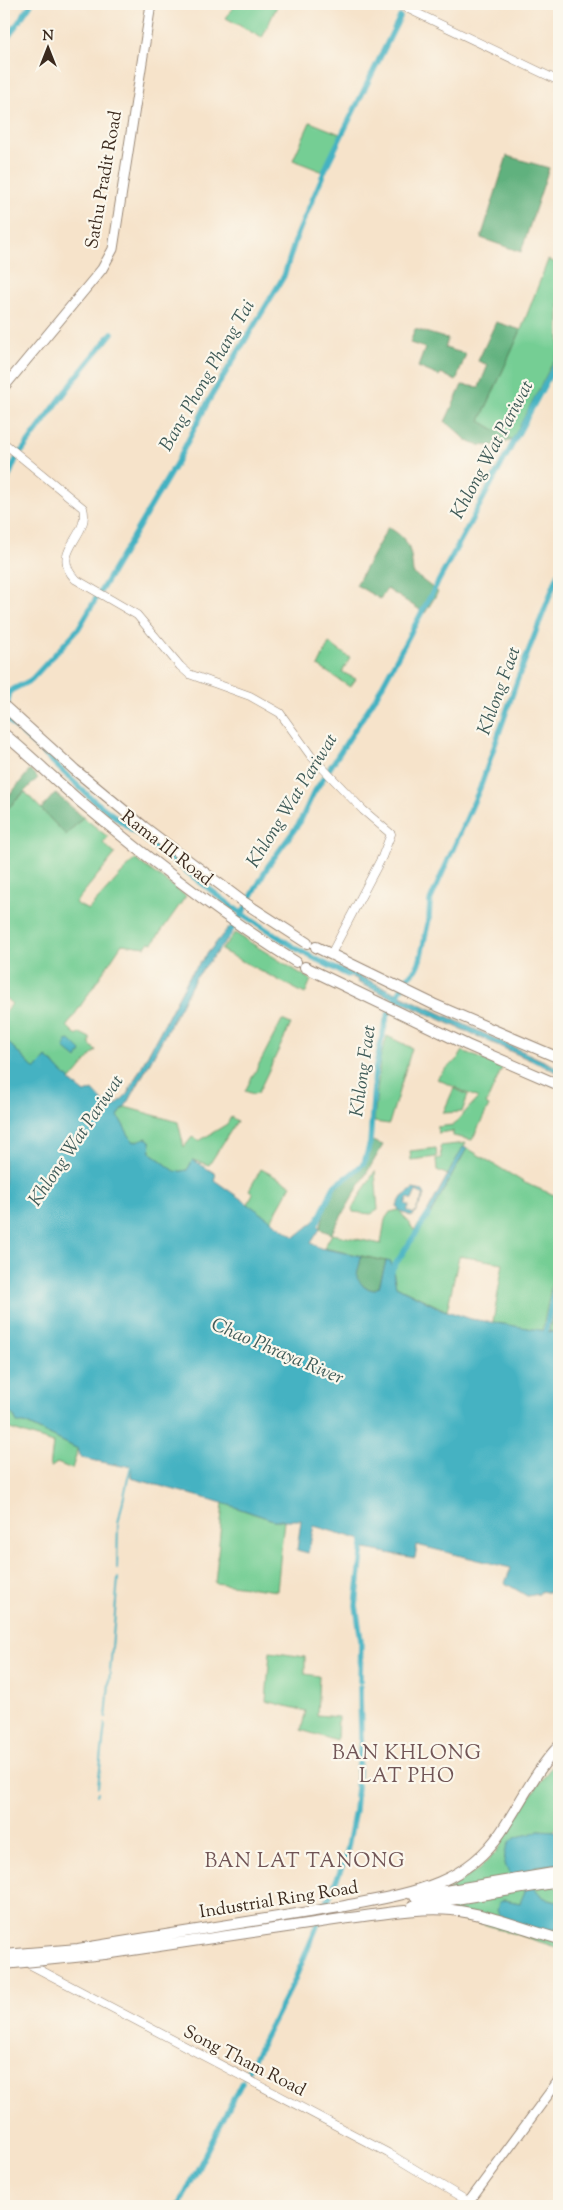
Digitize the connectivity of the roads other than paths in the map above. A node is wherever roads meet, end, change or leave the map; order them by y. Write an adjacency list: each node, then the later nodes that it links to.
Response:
1 (151, 4): 4 (main road, Sathu Pradit Road)
2 (398, 4): 3 (street)
3 (559, 81)
4 (4, 387)
5 (4, 443): 9 (street)
6 (4, 697): 7 (main road, Rama III Road)
7 (10, 709): 9 (main road, Rama III Road)
8 (4, 730): 11 (main road, Rama III Road)
9 (331, 954): 10 (main road, Rama III Road)
10 (559, 1058)
11 (559, 1085)
12 (559, 1746): 15 (main road)
13 (559, 1872): 15 (main road, Industrial Ring Road)
14 (559, 1882): 16 (main road, Industrial Ring Road)
15 (340, 1908): 19 (main road, Industrial Ring Road, bridge)
16 (341, 1919): 17 (main road); 20 (main road, Industrial Ring Road, bridge)
17 (559, 1939)
18 (4, 1951): 22 (street, Song Tham Road)
19 (4, 1955)
20 (4, 1964)
21 (559, 2080): 22 (main road)
22 (468, 2204)

